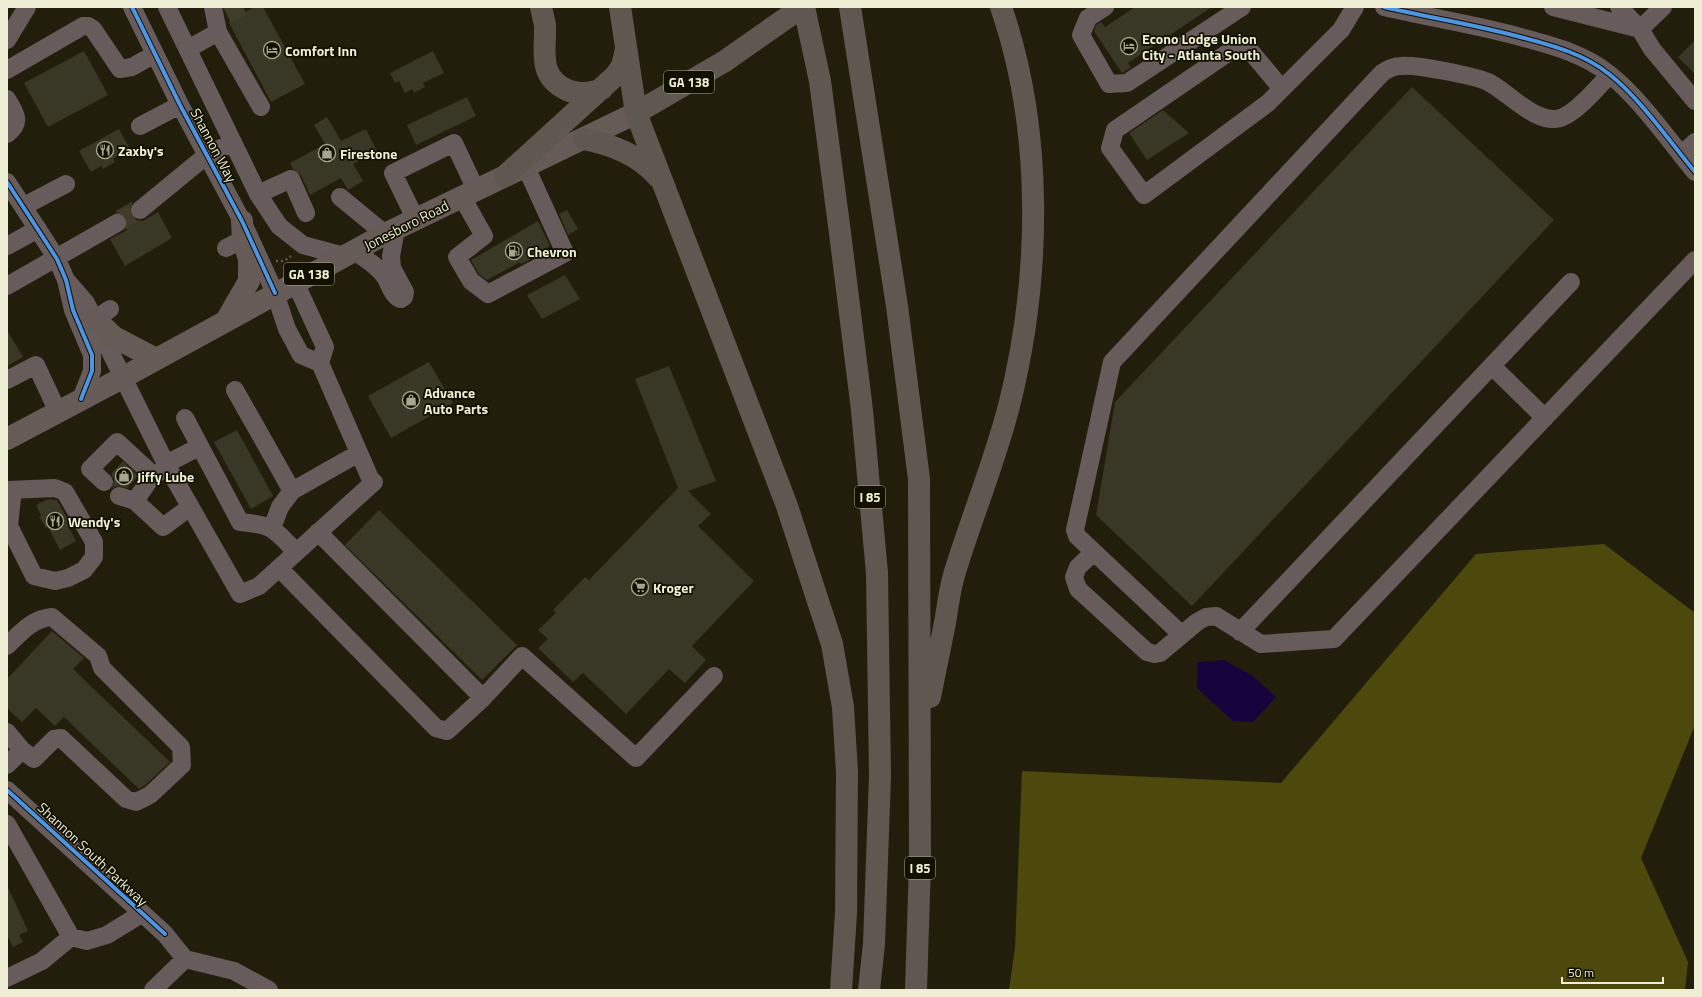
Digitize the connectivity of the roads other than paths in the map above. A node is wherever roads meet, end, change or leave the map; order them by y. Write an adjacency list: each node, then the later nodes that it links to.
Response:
1 (27, 7): 18 (street)
2 (132, 7): 21 (street, Shannon Way)
3 (168, 7): 20 (street, Shannon Way)
4 (540, 7): 24 (highway)
5 (620, 7): 19 (highway)
6 (803, 7): 30 (highway, Jonesboro Road / GA 138); 108 (highway, I 85)
7 (850, 7): 96 (highway, I 85)
8 (1001, 7): 96 (highway)
9 (1105, 7): 10 (street)
10 (1242, 7)
11 (1355, 7): 25 (street)
12 (1384, 7): 23 (street)
13 (1553, 7): 17 (street)
14 (1619, 7): 17 (street)
15 (1663, 7): 17 (street)
16 (218, 19): 20 (street); 29 (street)
17 (1640, 29): 27 (street)
18 (7, 40)
19 (626, 48): 24 (highway); 30 (highway)
20 (188, 49): 34 (street, Shannon Way)
21 (155, 54): 22 (street); 28 (street, Shannon Way)
22 (7, 70)
23 (1610, 74): 37 (street); 88 (street)
24 (602, 89): 40 (highway)
25 (1282, 89): 25 (street)
26 (7, 99): 32 (street)
27 (1695, 101)
28 (180, 105): 31 (street); 36 (street, Shannon Way)
29 (260, 107)
30 (636, 113): 33 (main road, Jonesboro Road / GA 138); 41 (highway)
31 (140, 126)
32 (7, 134)
33 (584, 139): 38 (main road, Jonesboro Road / GA 138); 41 (highway)
34 (233, 142): 36 (street); 45 (street, Shannon Way)
35 (1695, 142): 37 (street)
36 (208, 155): 48 (street); 54 (street, Shannon Way)
37 (1680, 155): 39 (street)
38 (526, 167): 40 (main road, Jonesboro Road / GA 138); 44 (street)
39 (1695, 172)
40 (505, 176): 44 (main road, Jonesboro Road / GA 138)
41 (662, 181): 107 (highway)
42 (7, 183): 47 (street)
43 (66, 184): 47 (street)
44 (469, 193): 50 (main road, Jonesboro Road / GA 138); 50 (street)
45 (258, 194): 49 (street); 56 (street, Shannon Way)
46 (340, 197): 53 (street)
47 (24, 206): 52 (street)
48 (140, 210)
49 (306, 213)
50 (415, 218): 53 (main road, Jonesboro Road / GA 138)
51 (117, 223): 57 (street)
52 (38, 229): 55 (street); 57 (street)
53 (391, 231): 56 (main road, Jonesboro Road / GA 138); 56 (street, Shannon Way)
54 (240, 236): 63 (street, Shannon Way); 65 (main road)
55 (7, 246)
56 (349, 254): 60 (main road, Jonesboro Road / GA 138)
57 (57, 259): 59 (street); 62 (street)
58 (1695, 260): 75 (street)
59 (66, 280): 64 (street); 72 (street)
60 (295, 282): 63 (main road, Jonesboro Road / GA 138); 67 (street)
61 (1571, 282): 68 (street)
62 (7, 286)
63 (275, 293): 65 (main road, Jonesboro Road / GA 138); 67 (street, Shannon Way)
64 (103, 314): 66 (main road); 69 (street)
65 (227, 320): 66 (main road, Jonesboro Road / GA 138)
66 (156, 359): 69 (main road, Jonesboro Road / GA 138)
67 (320, 364): 78 (street)
68 (1492, 366): 75 (street); 90 (street)
69 (124, 377): 72 (main road, Jonesboro Road / GA 138); 79 (street)
70 (7, 380): 73 (street)
71 (235, 390): 83 (street)
72 (81, 399): 73 (main road, Jonesboro Road / GA 138)
73 (58, 412): 76 (main road, Jonesboro Road / GA 138)
74 (185, 418): 77 (street)
75 (1546, 418): 90 (street)
76 (7, 439)
77 (199, 447): 79 (street); 85 (street)
78 (359, 452): 83 (street); 86 (street)
79 (162, 469): 80 (street); 84 (street); 84 (street)
80 (104, 482)
81 (55, 488): 82 (street); 82 (street); 82 (street)
82 (9, 491)
83 (292, 491): 85 (street)
84 (190, 507): 89 (street)
85 (272, 528): 87 (street)
86 (318, 532): 87 (street); 94 (street)
87 (296, 552): 89 (street)
88 (1094, 552): 91 (street); 91 (street)
89 (279, 568): 94 (street)
90 (1240, 632): 91 (street)
91 (1181, 634)
92 (7, 646): 97 (street)
93 (714, 676): 94 (street)
94 (483, 698)
95 (7, 732): 97 (street)
96 (921, 746): 109 (highway, I 85)
97 (22, 750): 98 (street)
98 (7, 765)
99 (7, 790): 101 (street, Shannon South Parkway)
100 (7, 824): 102 (street)
101 (141, 914): 102 (street); 103 (street, Shannon South Parkway)
102 (71, 937): 104 (street)
103 (185, 959): 105 (street); 106 (street)
104 (7, 978)
105 (153, 990)
106 (269, 990)
107 (841, 990)
108 (869, 990)
109 (916, 990)

